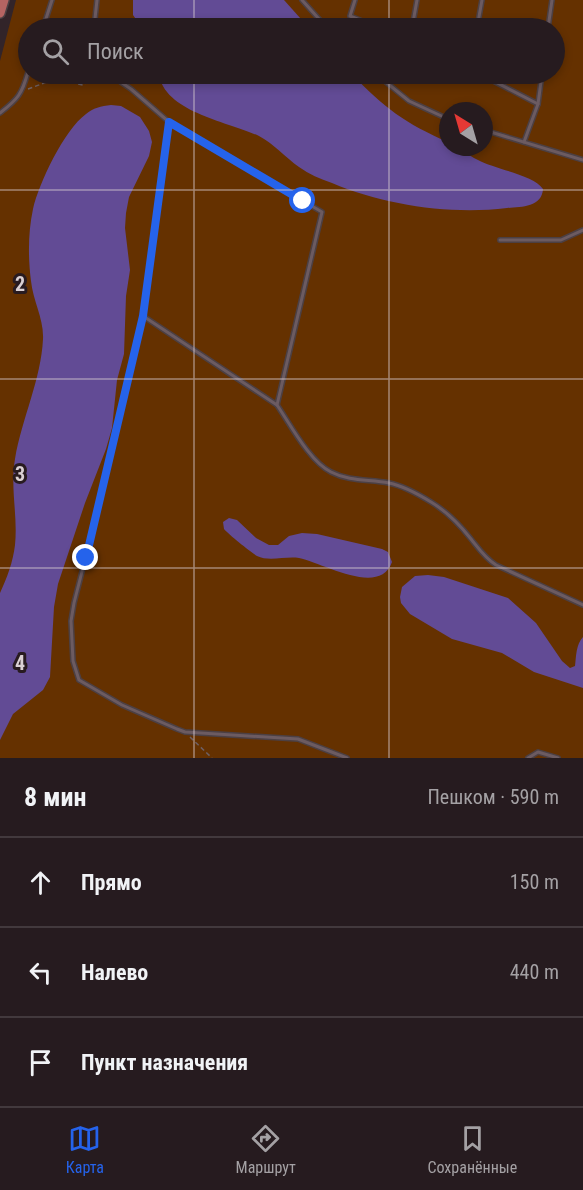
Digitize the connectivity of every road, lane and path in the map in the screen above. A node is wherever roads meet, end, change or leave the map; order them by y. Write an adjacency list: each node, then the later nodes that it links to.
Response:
1 (4, 0): 9 (main road)
2 (52, 0): 10 (lane)
3 (97, 0): 11 (lane)
4 (302, 0): 12 (lane)
5 (355, 0): 13 (lane)
6 (417, 0): 14 (lane)
7 (482, 0): 15 (lane)
8 (552, 0): 16 (lane)
9 (0, 13)
10 (46, 18)
11 (95, 18)
12 (318, 18)
13 (355, 18)
14 (414, 18)
15 (479, 18)
16 (549, 18)
17 (24, 84): 23 (lane)
18 (43, 84): 23 (path)
19 (125, 84): 27 (lane)
20 (389, 84): 26 (lane)
21 (499, 84): 24 (lane)
22 (541, 84): 24 (lane)
23 (22, 92): 25 (lane)
24 (538, 104): 29 (lane)
25 (0, 113)
26 (439, 115)
27 (169, 122): 33 (lane); 34 (lane)
28 (493, 133): 29 (lane)
29 (524, 142): 30 (lane)
30 (583, 160)
31 (583, 230): 32 (lane)
32 (500, 240)
33 (143, 316): 34 (lane); 36 (lane)
34 (277, 405): 35 (lane)
35 (583, 605)
36 (185, 732): 37 (path); 38 (lane)
37 (212, 758)
38 (347, 758)
39 (528, 758): 40 (lane)
40 (558, 758)

